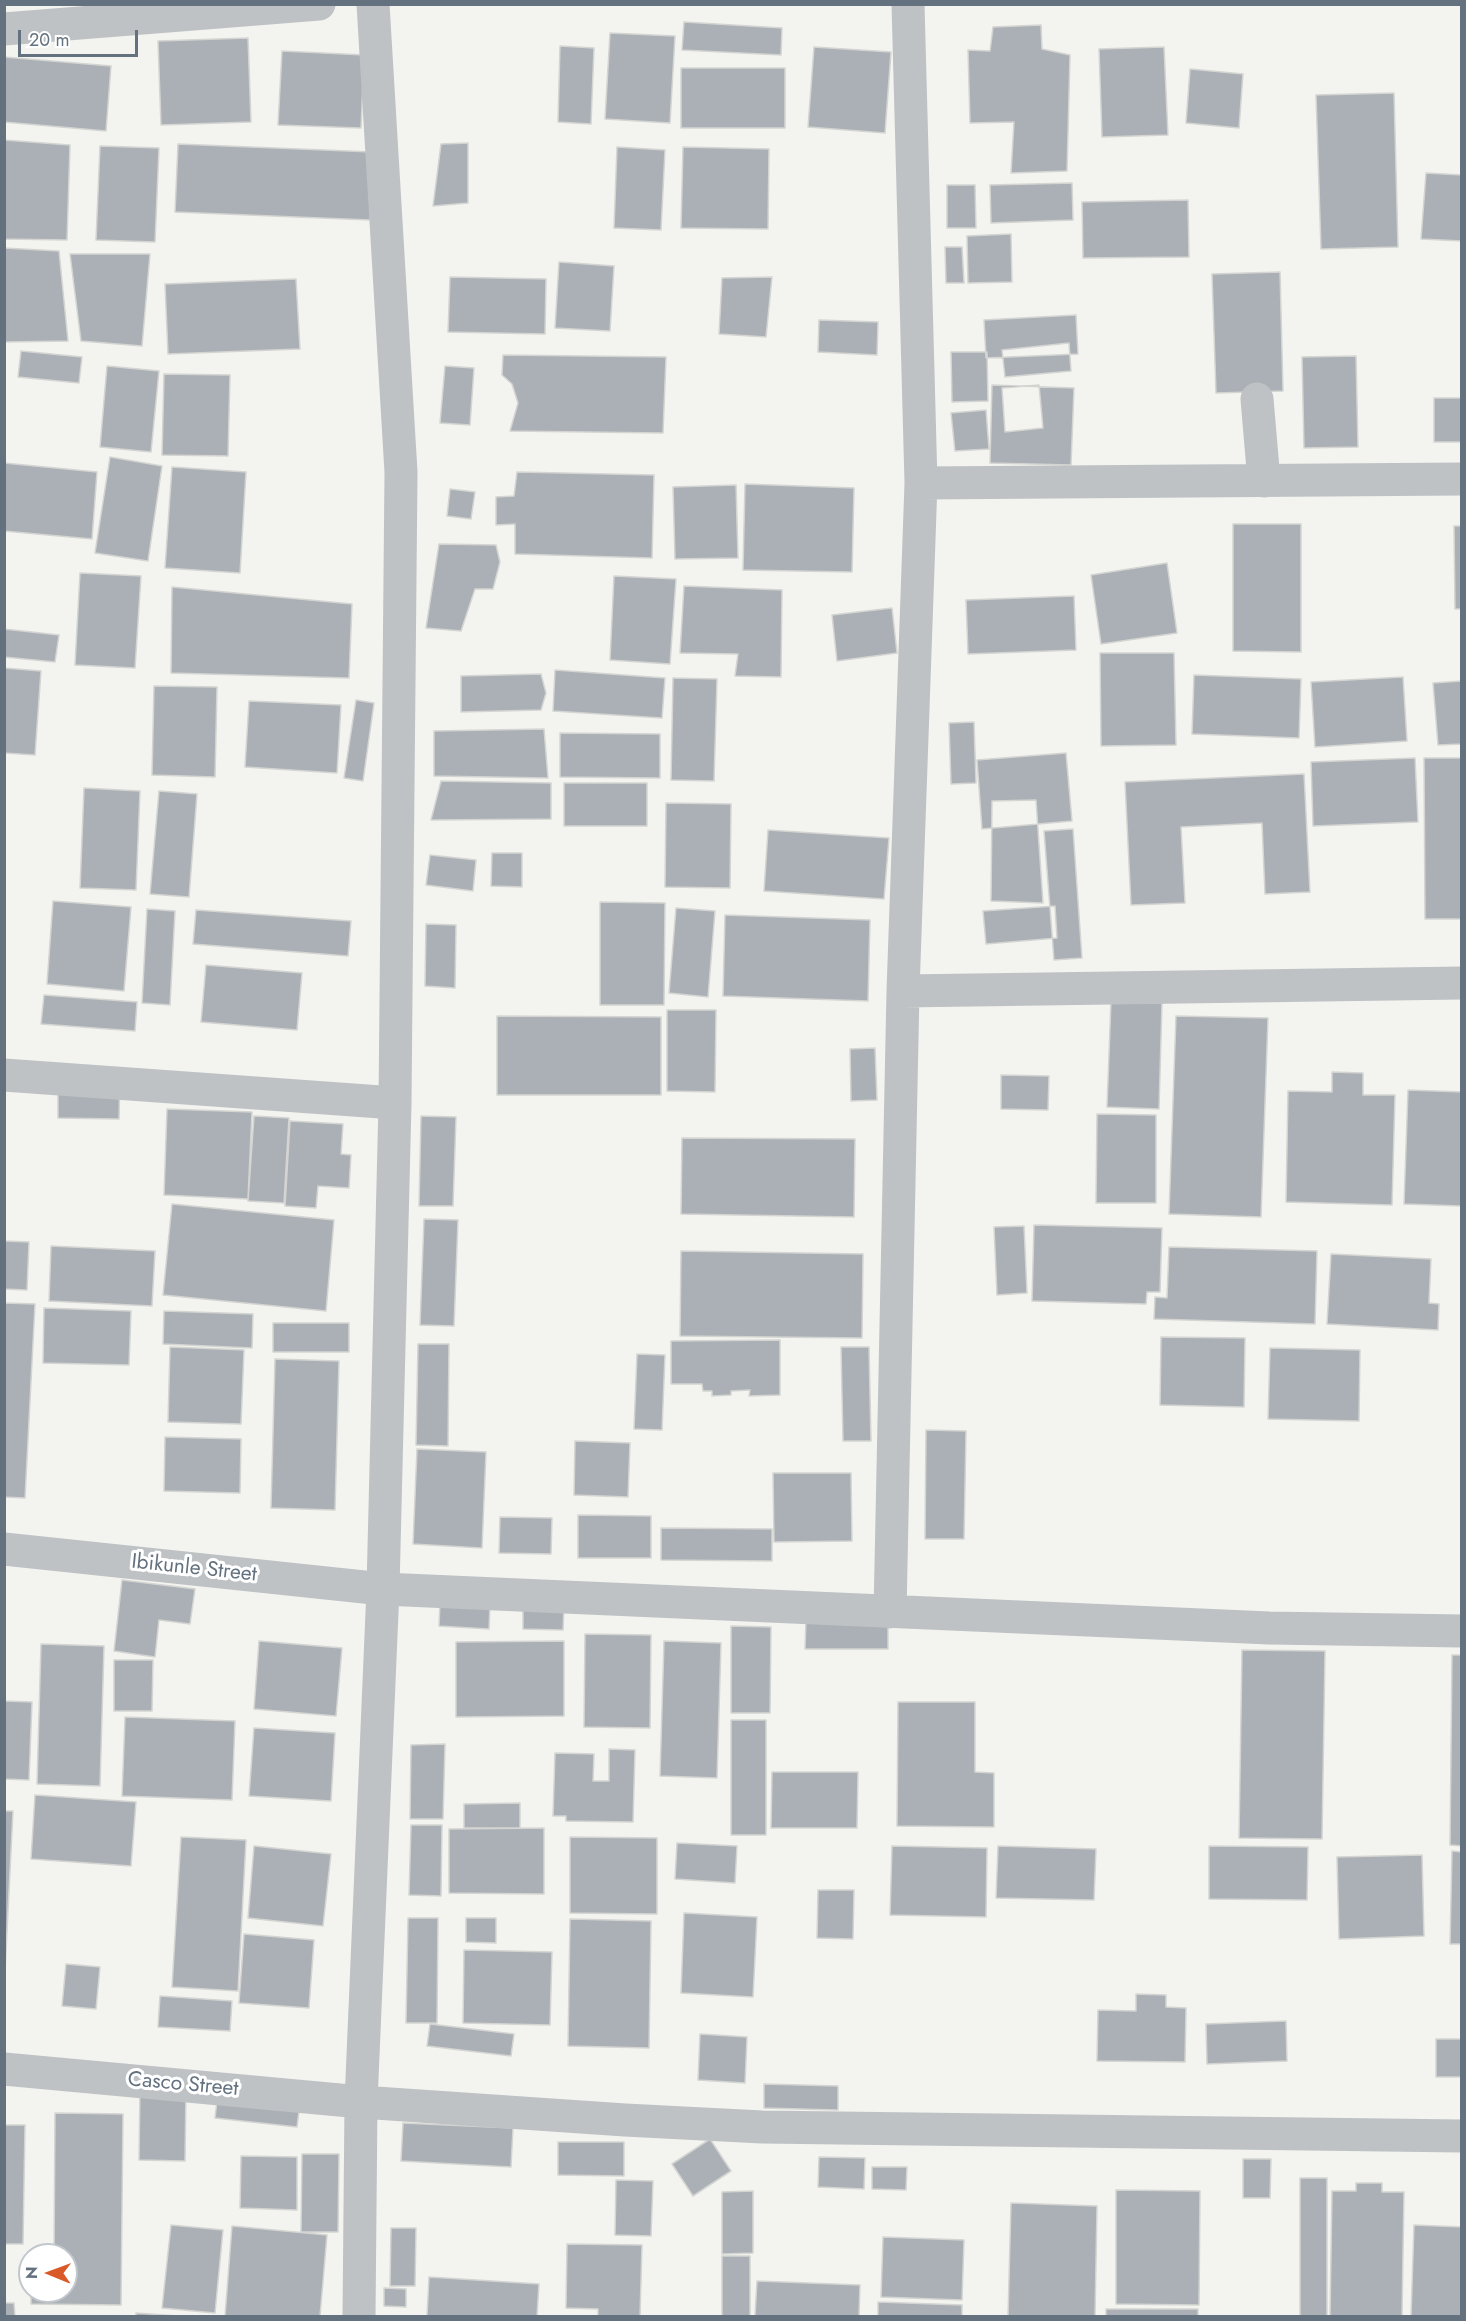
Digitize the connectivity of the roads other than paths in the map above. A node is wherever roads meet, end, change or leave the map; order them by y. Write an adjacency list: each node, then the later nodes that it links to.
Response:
1 (319, 4): 4 (street)
2 (373, 4): 12 (street)
3 (908, 4): 8 (street)
4 (4, 29)
5 (1257, 399): 7 (street)
6 (1461, 479): 7 (street)
7 (1263, 481): 8 (street)
8 (921, 483): 10 (street)
9 (1461, 983): 10 (street)
10 (903, 991): 15 (street)
11 (4, 1075): 12 (street)
12 (395, 1103): 14 (street)
13 (4, 1549): 14 (street, Ibikunle Street)
14 (383, 1589): 15 (street, Ibikunle Street); 18 (street)
15 (890, 1612): 16 (street, Ibikunle Street)
16 (1461, 1631)
17 (4, 2069): 18 (street, Casco Street)
18 (361, 2102): 19 (street, Casco Street); 20 (street)
19 (1461, 2136)
20 (358, 2316)

